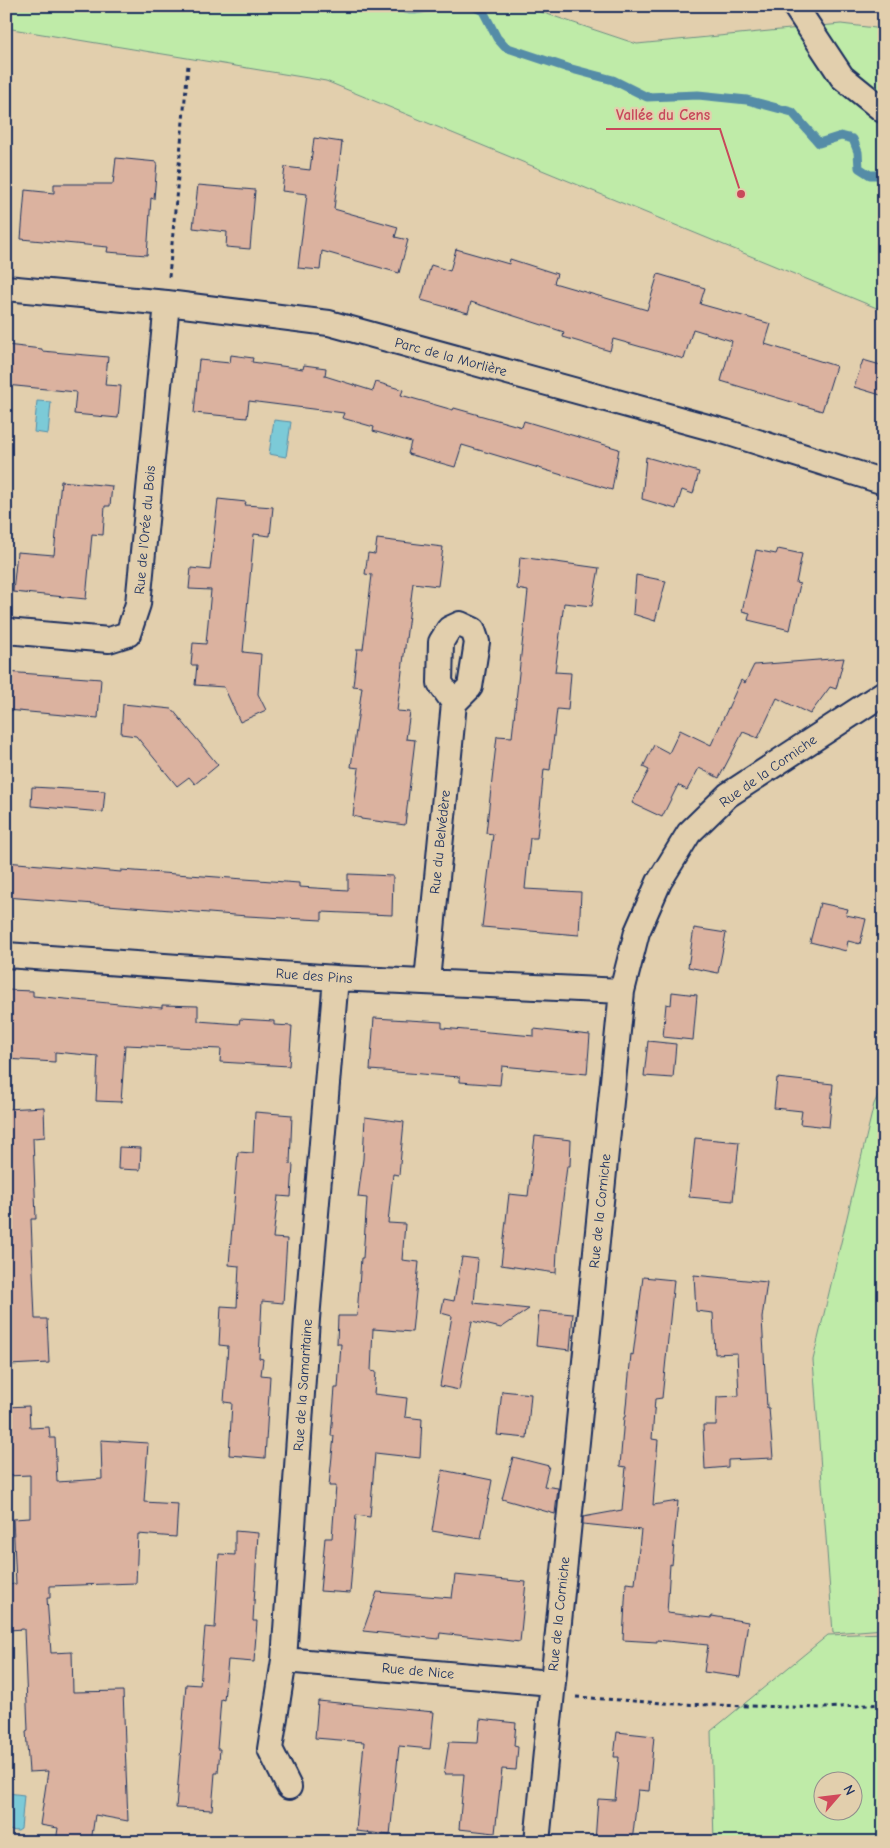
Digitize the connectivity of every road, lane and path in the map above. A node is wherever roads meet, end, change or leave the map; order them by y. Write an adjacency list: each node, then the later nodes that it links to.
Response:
1 (795, 6): 3 (street)
2 (188, 65): 5 (path)
3 (884, 111)
4 (6, 288): 5 (street, Parc de la Morlière)
5 (167, 303): 6 (street, Parc de la Morlière); 7 (street, Rue de l'Orée du Bois)
6 (884, 482)
7 (6, 631)
8 (884, 693): 13 (street, Rue de la Corniche)
9 (454, 703): 12 (street, Rue du Belvédère)
10 (6, 956): 11 (street, Rue des Pins)
11 (336, 978): 12 (street, Rue des Pins); 14 (street, Rue de la Samaritaine)
12 (427, 981): 13 (street, Rue des Pins)
13 (622, 991): 15 (street, Rue de la Corniche)
14 (284, 1660): 15 (street, Rue de Nice); 17 (street, Rue de la Samaritaine)
15 (552, 1683): 16 (path); 18 (street, Rue de la Corniche)
16 (884, 1704)
17 (288, 1787)
18 (537, 1842)

